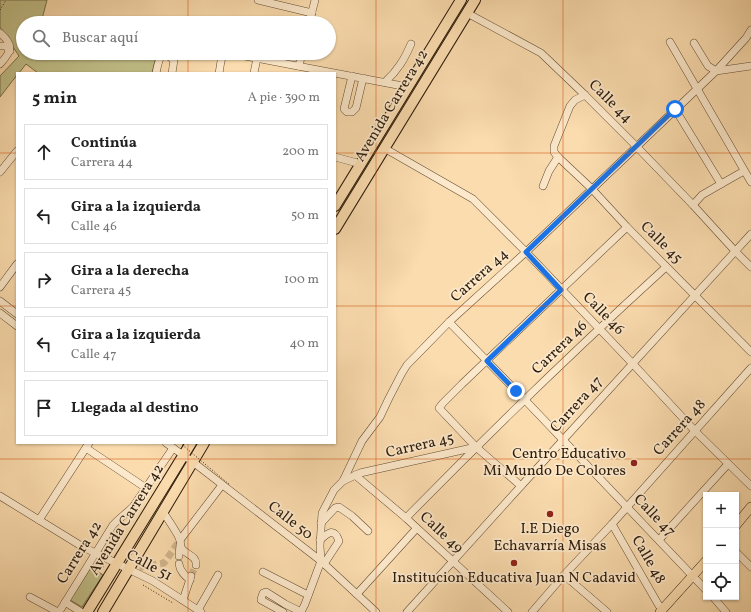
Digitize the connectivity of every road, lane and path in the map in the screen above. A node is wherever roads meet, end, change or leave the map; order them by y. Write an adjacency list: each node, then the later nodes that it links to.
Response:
1 (6, 0): 6 (path)
2 (258, 0): 7 (street)
3 (315, 0): 7 (street)
4 (461, 0): 37 (highway, Avenida Carrera 42)
5 (475, 0): 8 (highway, Avenida Carrera 42)
6 (0, 10)
7 (312, 13): 9 (street)
8 (467, 13): 39 (highway, Avenida Carrera 42); 40 (street, Calle 44)
9 (311, 16)
10 (751, 30): 12 (street, Carrera 44)
11 (2, 35): 17 (street)
12 (748, 37): 27 (street, Carrera 44)
13 (670, 42): 38 (street)
14 (694, 43): 27 (street)
15 (411, 44): 36 (street)
16 (0, 46): 17 (street)
17 (10, 51): 24 (street)
18 (159, 60): 28 (street)
19 (174, 60): 29 (street)
20 (221, 60): 30 (street)
21 (257, 60): 31 (street)
22 (268, 60): 25 (street)
23 (300, 60): 25 (street)
24 (0, 64)
25 (299, 66): 32 (street)
26 (751, 66): 27 (street)
27 (716, 70): 38 (street, Carrera 44)
28 (156, 72)
29 (172, 72)
30 (219, 72)
31 (254, 72)
32 (331, 72)
33 (336, 73): 34 (street)
34 (352, 76): 35 (street); 35 (street)
35 (363, 78): 36 (street)
36 (385, 82): 37 (street)
37 (408, 87): 42 (highway, Avenida Carrera 42)
38 (697, 88): 41 (street, Carrera 44); 50 (street)
39 (420, 89): 42 (highway); 44 (highway, Avenida Carrera 42)
40 (585, 95): 43 (street, Calle 44); 46 (street)
41 (675, 109): 43 (street, Carrera 44); 52 (street)
42 (387, 121): 48 (highway, Avenida Carrera 42)
43 (636, 146): 54 (street, Carrera 44); 56 (street, Calle 44)
44 (384, 148): 57 (highway, Avenida Carrera 42); 61 (street, Calle 46)
45 (16, 152): 49 (street)
46 (556, 154): 53 (street); 54 (street, Calle 45)
47 (336, 157): 48 (street)
48 (361, 164): 55 (highway, Avenida Carrera 42)
49 (0, 172)
50 (744, 172): 51 (street); 52 (street)
51 (751, 182)
52 (721, 184): 56 (street)
53 (544, 186)
54 (592, 189): 58 (street, Calle 45); 61 (street, Carrera 44)
55 (336, 204)
56 (693, 205): 60 (street, Calle 44)
57 (336, 227)
58 (627, 227): 63 (street, Calle 45); 66 (street)
59 (751, 234): 60 (street, Carrera 47)
60 (735, 251): 64 (street, Calle 44); 67 (street, Carrera 47)
61 (526, 252): 66 (street, Calle 46); 71 (street, Carrera 44)
62 (16, 265): 65 (street)
63 (666, 267): 67 (street, Calle 45); 73 (street, Carrera 46)
64 (751, 267)
65 (0, 287)
66 (561, 290): 73 (street, Calle 46); 75 (street)
67 (695, 296): 74 (street, Calle 45); 76 (street, Carrera 47)
68 (0, 301): 70 (street)
69 (0, 313): 72 (street)
70 (16, 313)
71 (449, 322): 75 (street, Calle 47); 92 (street, Carrera 44)
72 (16, 325)
73 (599, 329): 76 (street, Calle 46); 78 (street, Carrera 46)
74 (751, 352)
75 (487, 361): 78 (street, Calle 47); 86 (street)
76 (633, 364): 79 (street, Calle 46); 80 (street, Carrera 47)
77 (751, 368): 79 (street, Carrera 48)
78 (526, 400): 80 (street, Calle 47); 86 (street, Carrera 46)
79 (695, 431): 90 (street, Calle 46); 98 (street, Carrera 48)
80 (563, 440): 94 (street, Carrera 47); 98 (street, Calle 47)
81 (167, 444): 87 (street, Calle 50)
82 (181, 444): 93 (path, bridge)
83 (190, 444): 88 (highway, Avenida Carrera 42)
84 (203, 444): 89 (highway, Avenida Carrera 42)
85 (88, 446): 96 (street); 102 (street)
86 (476, 447): 91 (street, Carrera 45); 94 (street); 101 (street, Carrera 46)
87 (173, 448): 88 (street, Calle 50); 96 (street, Carrera 42)
88 (184, 456): 89 (street, Calle 50); 116 (highway, Avenida Carrera 42)
89 (193, 462): 93 (street, Calle 50); 100 (highway, Avenida Carrera 42)
90 (728, 464): 95 (street, Calle 46); 109 (street)
91 (355, 475): 92 (street, Carrera 45); 101 (street, Calle 49)
92 (343, 481): 104 (street, Carrera 44)
93 (226, 485): 110 (street); 115 (street, Calle 50)
94 (521, 486): 114 (street, Carrera 47)
95 (751, 486)
96 (146, 488): 111 (street, Carrera 42)
97 (0, 496): 102 (street, Calle 51)
98 (627, 507): 105 (street, Carrera 48); 109 (street, Calle 47)
99 (751, 507): 103 (main road)
100 (163, 512): 110 (street); 121 (highway, Avenida Carrera 42)
101 (406, 518): 106 (street, Calle 49)
102 (39, 520): 111 (street, Calle 51)
103 (739, 521)
104 (321, 523): 107 (street); 108 (street)
105 (612, 524): 124 (street, Carrera 48); 136 (street, Calle 48)
106 (416, 529): 114 (street, Calle 49); 129 (street)
107 (368, 531)
108 (320, 540): 115 (street); 115 (street)
109 (660, 540): 125 (street, Calle 47)
110 (180, 542): 113 (street); 119 (street)
111 (96, 554): 116 (street, Calle 51); 133 (street, Carrera 42)
112 (739, 555): 120 (street)
113 (179, 556)
114 (452, 561): 144 (street, Carrera 47); 145 (street, Calle 49)
115 (322, 562): 128 (street); 129 (street, Calle 50)
116 (117, 563): 121 (street, Calle 51); 139 (highway, Avenida Carrera 42)
117 (178, 564): 131 (street)
118 (704, 564): 125 (main road)
119 (196, 565)
120 (751, 568)
121 (129, 569): 131 (street, Calle 51); 140 (highway, Avenida Carrera 42)
122 (263, 572): 128 (street)
123 (218, 575): 135 (street)
124 (564, 575): 146 (street, Carrera 48); 147 (street)
125 (694, 576): 127 (street, Calle 47); 136 (main road)
126 (144, 585): 134 (path)
127 (703, 586)
128 (308, 594): 142 (street)
129 (357, 594): 143 (street, Calle 50)
130 (30, 597): 137 (street)
131 (183, 600): 135 (street, Calle 51)
132 (715, 600): 148 (street)
133 (65, 602): 137 (street); 138 (street, Carrera 42)
134 (175, 604)
135 (200, 611)
136 (661, 611)
137 (58, 612)
138 (81, 612)
139 (87, 612)
140 (103, 612)
141 (283, 612): 142 (street)
142 (301, 612)
143 (376, 612)
144 (407, 612)
145 (508, 612)
146 (532, 612)
147 (607, 612)
148 (726, 612)

